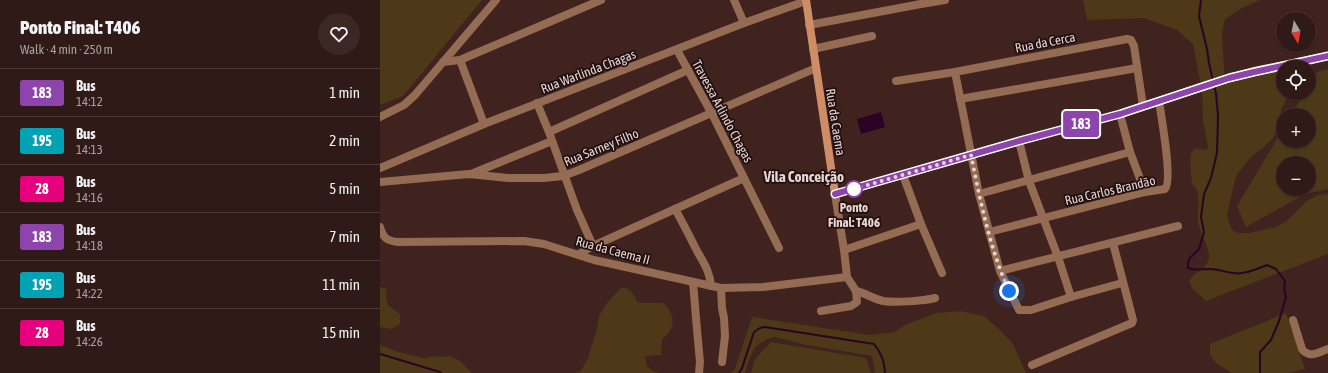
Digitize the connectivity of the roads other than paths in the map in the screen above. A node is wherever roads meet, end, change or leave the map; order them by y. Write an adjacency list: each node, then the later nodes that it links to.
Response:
1 (496, 0): 13 (street)
2 (601, 0): 12 (street)
3 (734, 0): 6 (street)
4 (806, 0): 6 (street, Rua Warlinda Chagas); 7 (street, Rua da Caema)
5 (946, 0): 7 (street)
6 (744, 23): 10 (street, Rua Warlinda Chagas)
7 (809, 25): 9 (street, Rua da Caema)
8 (872, 36): 9 (street)
9 (813, 49): 14 (street, Rua da Caema)
10 (677, 50): 16 (street, Travessa Arlindo Chagas); 21 (street, Rua Warlinda Chagas)
11 (1328, 56): 20 (street)
12 (460, 60): 13 (street); 26 (street)
13 (443, 62): 25 (street)
14 (816, 68): 23 (street, Rua Sarney Filho); 40 (street, Rua da Caema)
15 (1138, 68): 17 (street, Rua da Cerca); 19 (street); 22 (street, Rua da Cerca)
16 (688, 70): 23 (street, Travessa Arlindo Chagas); 27 (street)
17 (955, 72): 18 (street, Rua da Cerca); 19 (street)
18 (896, 81)
19 (960, 99): 31 (street)
20 (1159, 101): 22 (street); 39 (street, Rua Carlos Brandão)
21 (537, 103): 26 (street, Rua Warlinda Chagas); 27 (street)
22 (1143, 106): 24 (street)
23 (712, 114): 35 (street, Rua Sarney Filho); 36 (street, Travessa Arlindo Chagas)
24 (1120, 114): 29 (street); 30 (street)
25 (380, 117)
26 (484, 124): 32 (street, Rua Warlinda Chagas)
27 (549, 132): 28 (street)
28 (552, 141): 33 (street); 35 (street)
29 (1019, 141): 31 (street); 37 (street)
30 (1130, 152): 37 (street); 39 (street)
31 (971, 155): 34 (street); 41 (street)
32 (380, 168)
33 (470, 174): 35 (street, Rua Sarney Filho); 38 (street, Rua Sarney Filho)
34 (903, 175): 40 (street); 44 (street)
35 (564, 176): 49 (street)
36 (744, 178): 42 (street); 50 (street, Travessa Arlindo Chagas)
37 (1029, 181): 41 (street); 43 (street)
38 (380, 182)
39 (1145, 192): 43 (street, Rua Carlos Brandão)
40 (835, 194): 51 (street, Rua da Caema)
41 (979, 194): 47 (street)
42 (675, 209): 49 (street); 59 (street)
43 (1043, 218): 47 (street, Rua Carlos Brandão); 53 (street)
44 (921, 224): 51 (street); 55 (street)
45 (1178, 226): 48 (street)
46 (380, 227): 52 (street, Rua da Caema II)
47 (989, 232): 54 (street)
48 (1113, 243): 53 (street); 58 (street)
49 (593, 246): 52 (street)
50 (779, 248)
51 (844, 250): 56 (street, Rua da Caema)
52 (579, 254): 57 (street, Rua da Caema II)
53 (1058, 257): 54 (street); 62 (street)
54 (1000, 271): 62 (street)
55 (942, 273)
56 (847, 277): 60 (street, Rua da Caema II); 61 (street, Rua da Caema)
57 (693, 282): 59 (street, Rua da Caema II); 69 (street)
58 (1122, 282): 62 (street); 68 (street)
59 (710, 286): 60 (street, Rua da Caema II)
60 (721, 288): 67 (street)
61 (856, 291): 63 (street); 64 (street)
62 (1071, 297)
63 (936, 298)
64 (821, 311)
65 (1293, 320): 66 (street)
66 (1328, 349)
67 (722, 362)
68 (1032, 365)
69 (699, 373)

